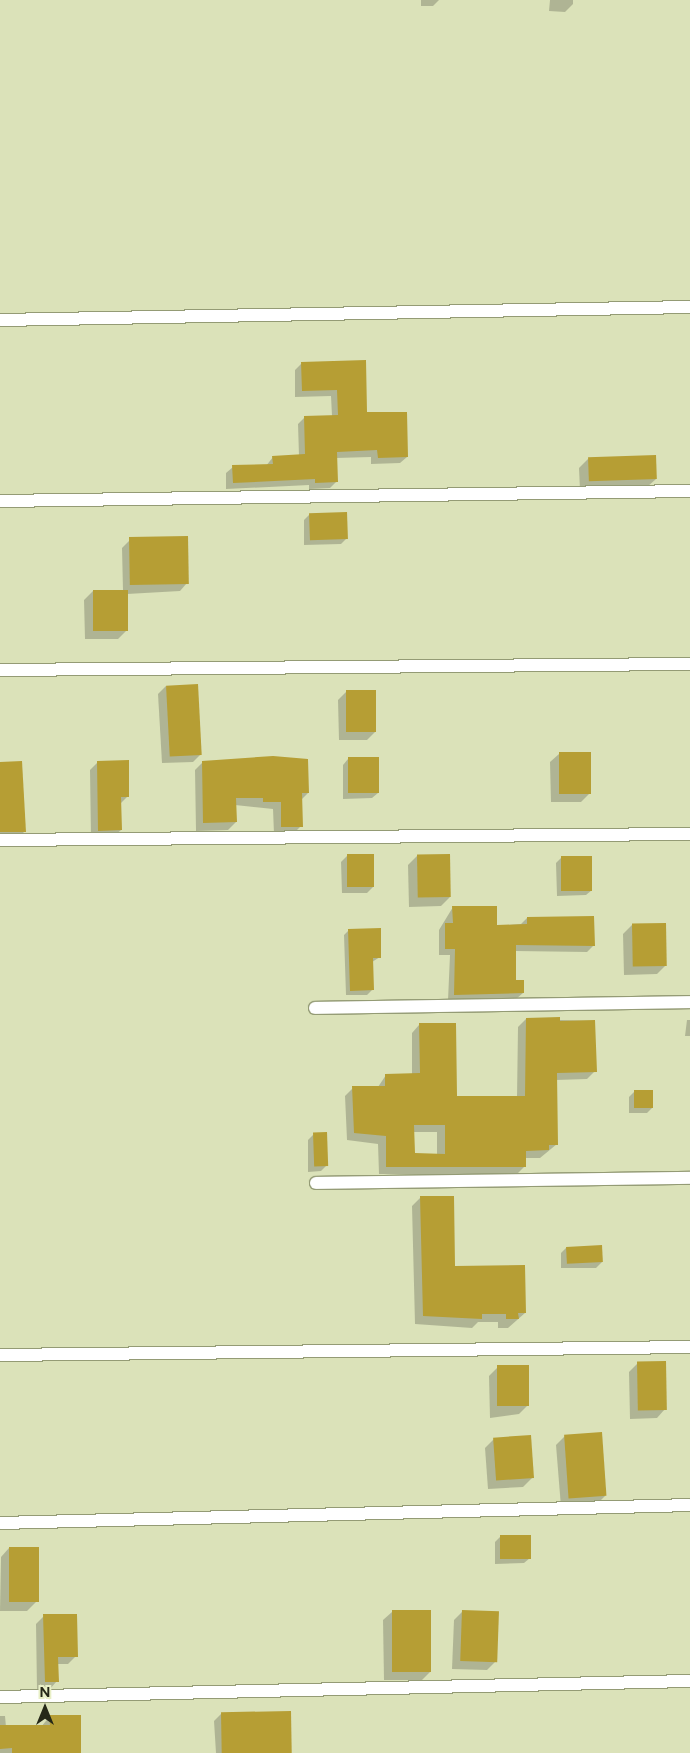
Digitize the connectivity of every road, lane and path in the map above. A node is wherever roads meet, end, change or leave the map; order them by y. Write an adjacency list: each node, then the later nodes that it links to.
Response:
1 (690, 307): 2 (street)
2 (0, 320)
3 (690, 491): 4 (street)
4 (0, 501)
5 (690, 664): 6 (street)
6 (0, 670)
7 (690, 834): 8 (street)
8 (0, 840)
9 (690, 1002): 10 (street)
10 (314, 1008)
11 (690, 1178): 12 (street)
12 (316, 1183)
13 (690, 1347): 14 (street)
14 (0, 1355)
15 (690, 1505): 16 (street)
16 (0, 1523)
17 (690, 1681): 18 (street)
18 (0, 1697)

